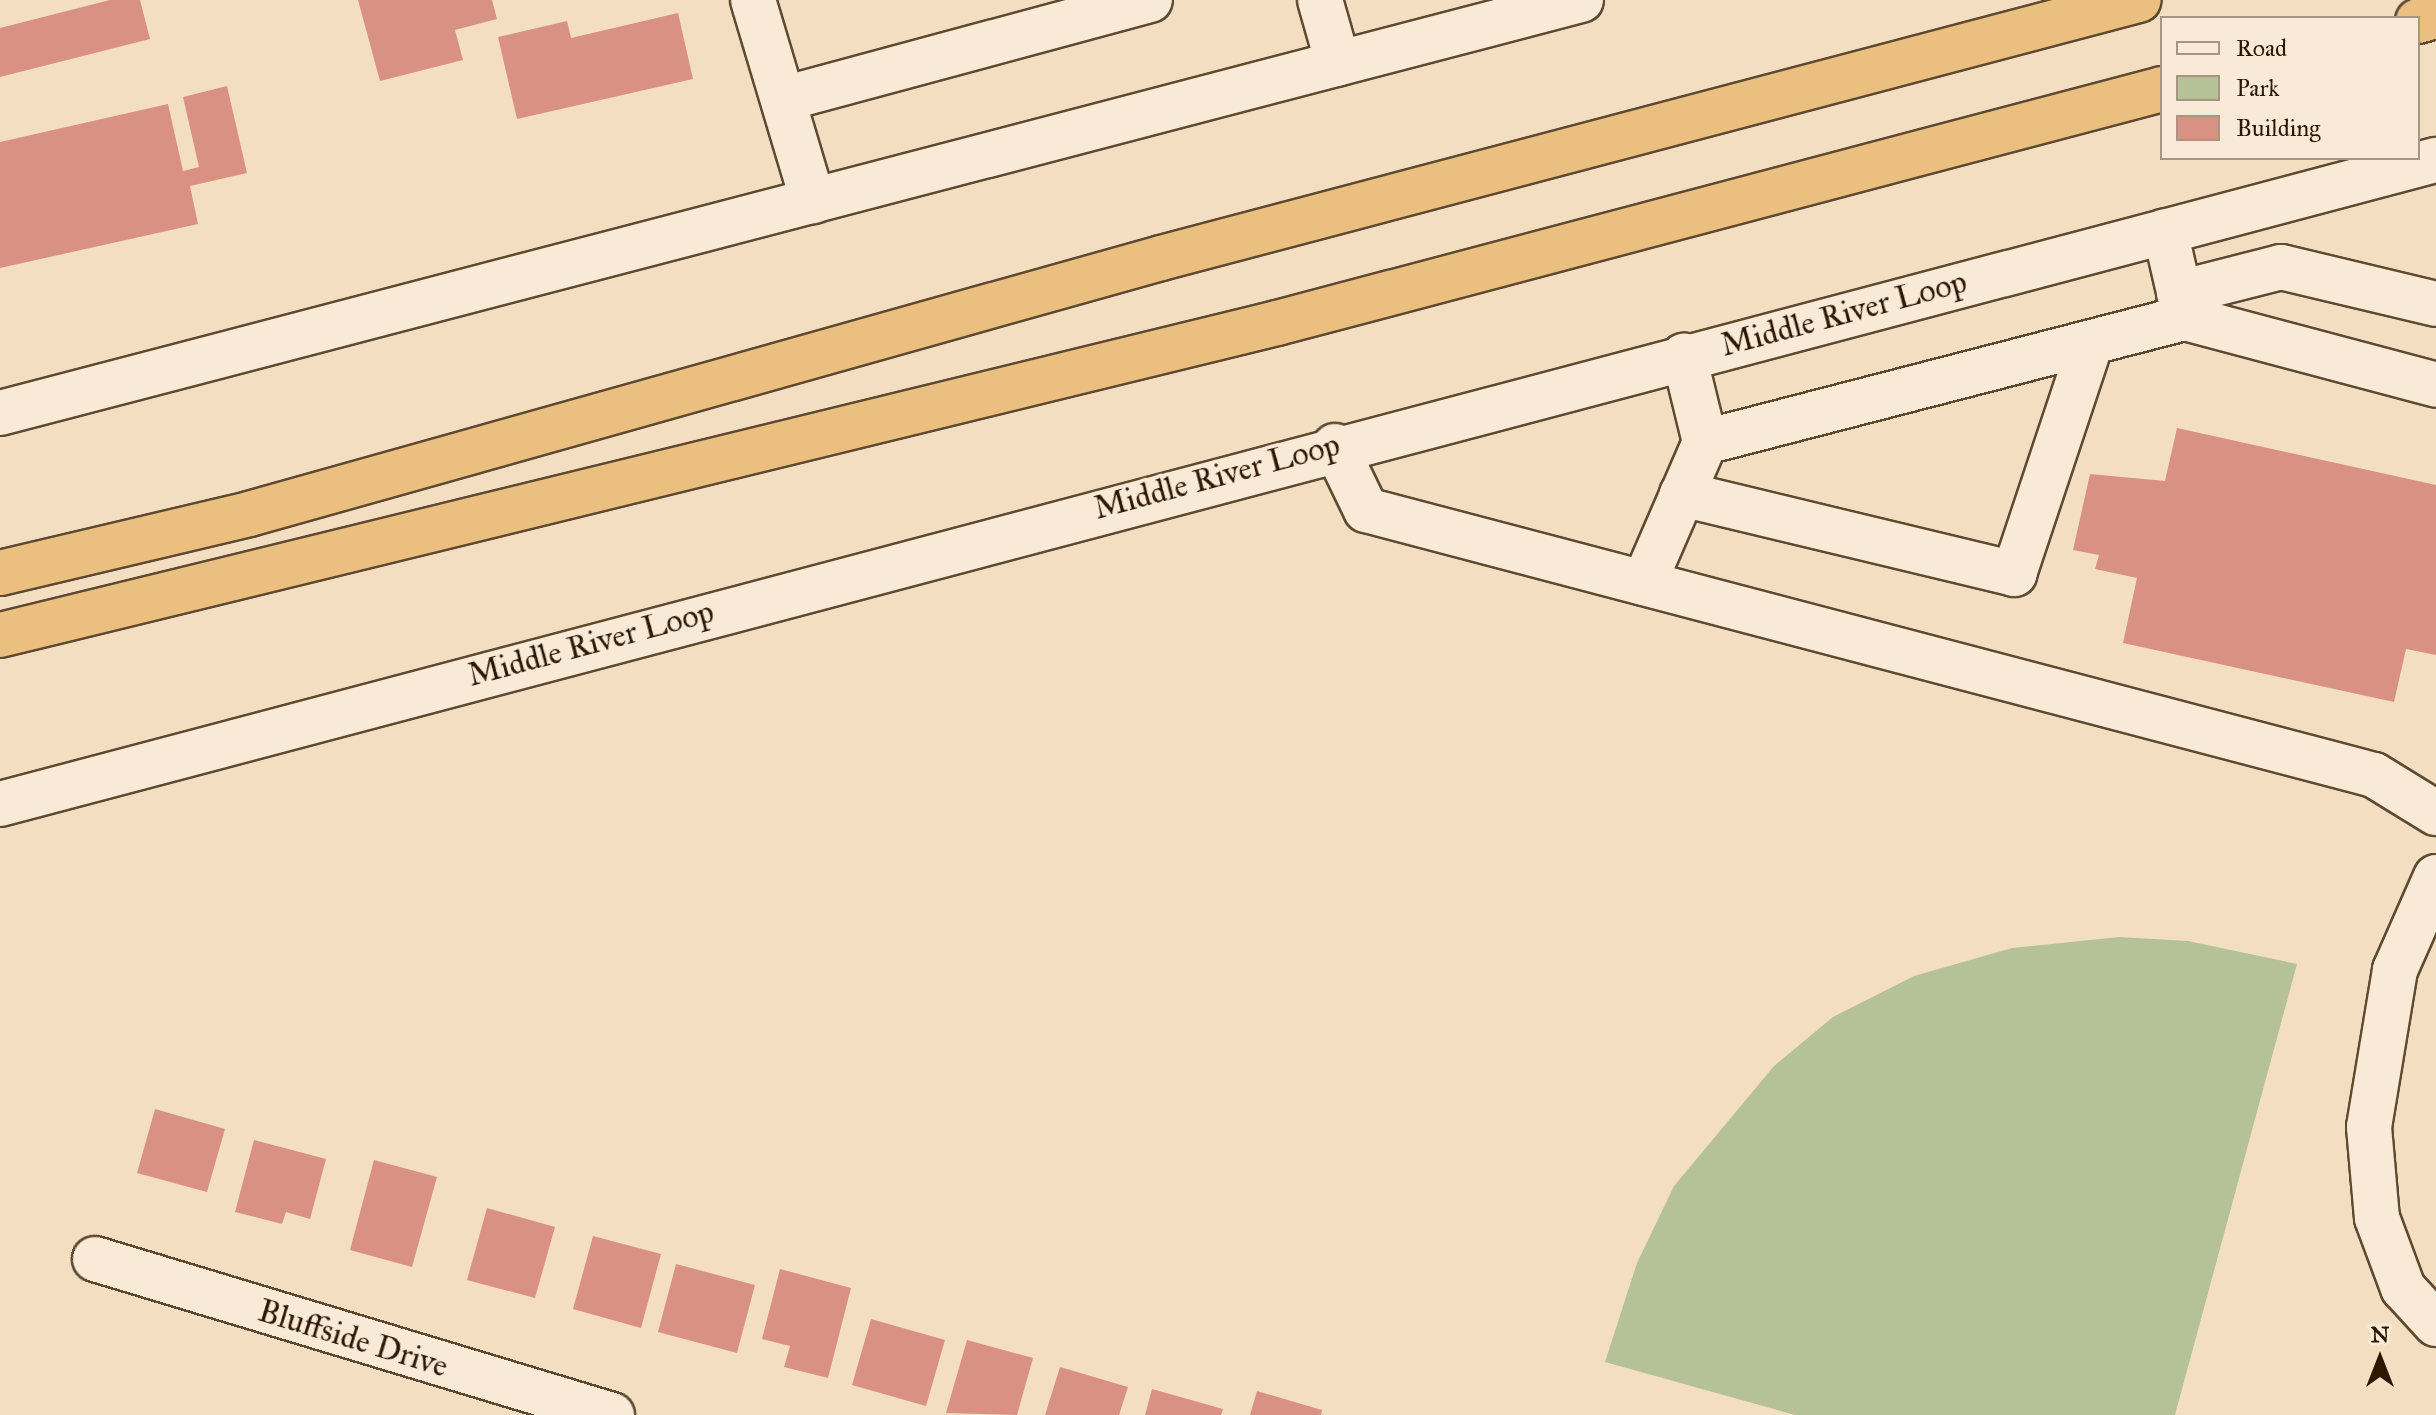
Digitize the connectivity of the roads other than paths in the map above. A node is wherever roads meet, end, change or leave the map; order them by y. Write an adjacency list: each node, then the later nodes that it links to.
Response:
1 (753, 0): 8 (street)
2 (1150, 0): 8 (street)
3 (1320, 0): 6 (street)
4 (1581, 0): 6 (street)
5 (2139, 0): 21 (highway)
6 (1338, 63): 10 (street)
7 (2160, 90): 23 (highway)
8 (783, 99): 10 (street)
9 (2436, 160): 11 (street, Middle River Loop)
10 (813, 201): 17 (street)
11 (2165, 231): 13 (street); 15 (street, Middle River Loop)
12 (2436, 304): 13 (street)
13 (2182, 305): 14 (street); 16 (street)
14 (2091, 342): 18 (street); 20 (street)
15 (1684, 356): 18 (street); 19 (street, Middle River Loop)
16 (2436, 385)
17 (0, 413)
18 (1705, 442): 20 (street)
19 (1335, 446): 22 (street); 24 (street, Middle River Loop)
20 (1682, 494): 22 (street)
21 (0, 573)
22 (1644, 583): 25 (street)
23 (0, 635)
24 (0, 804)
25 (2436, 813)
26 (2436, 877): 28 (street)
27 (95, 1259): 29 (street, Bluffside Drive)
28 (2436, 1324)
29 (612, 1415)

